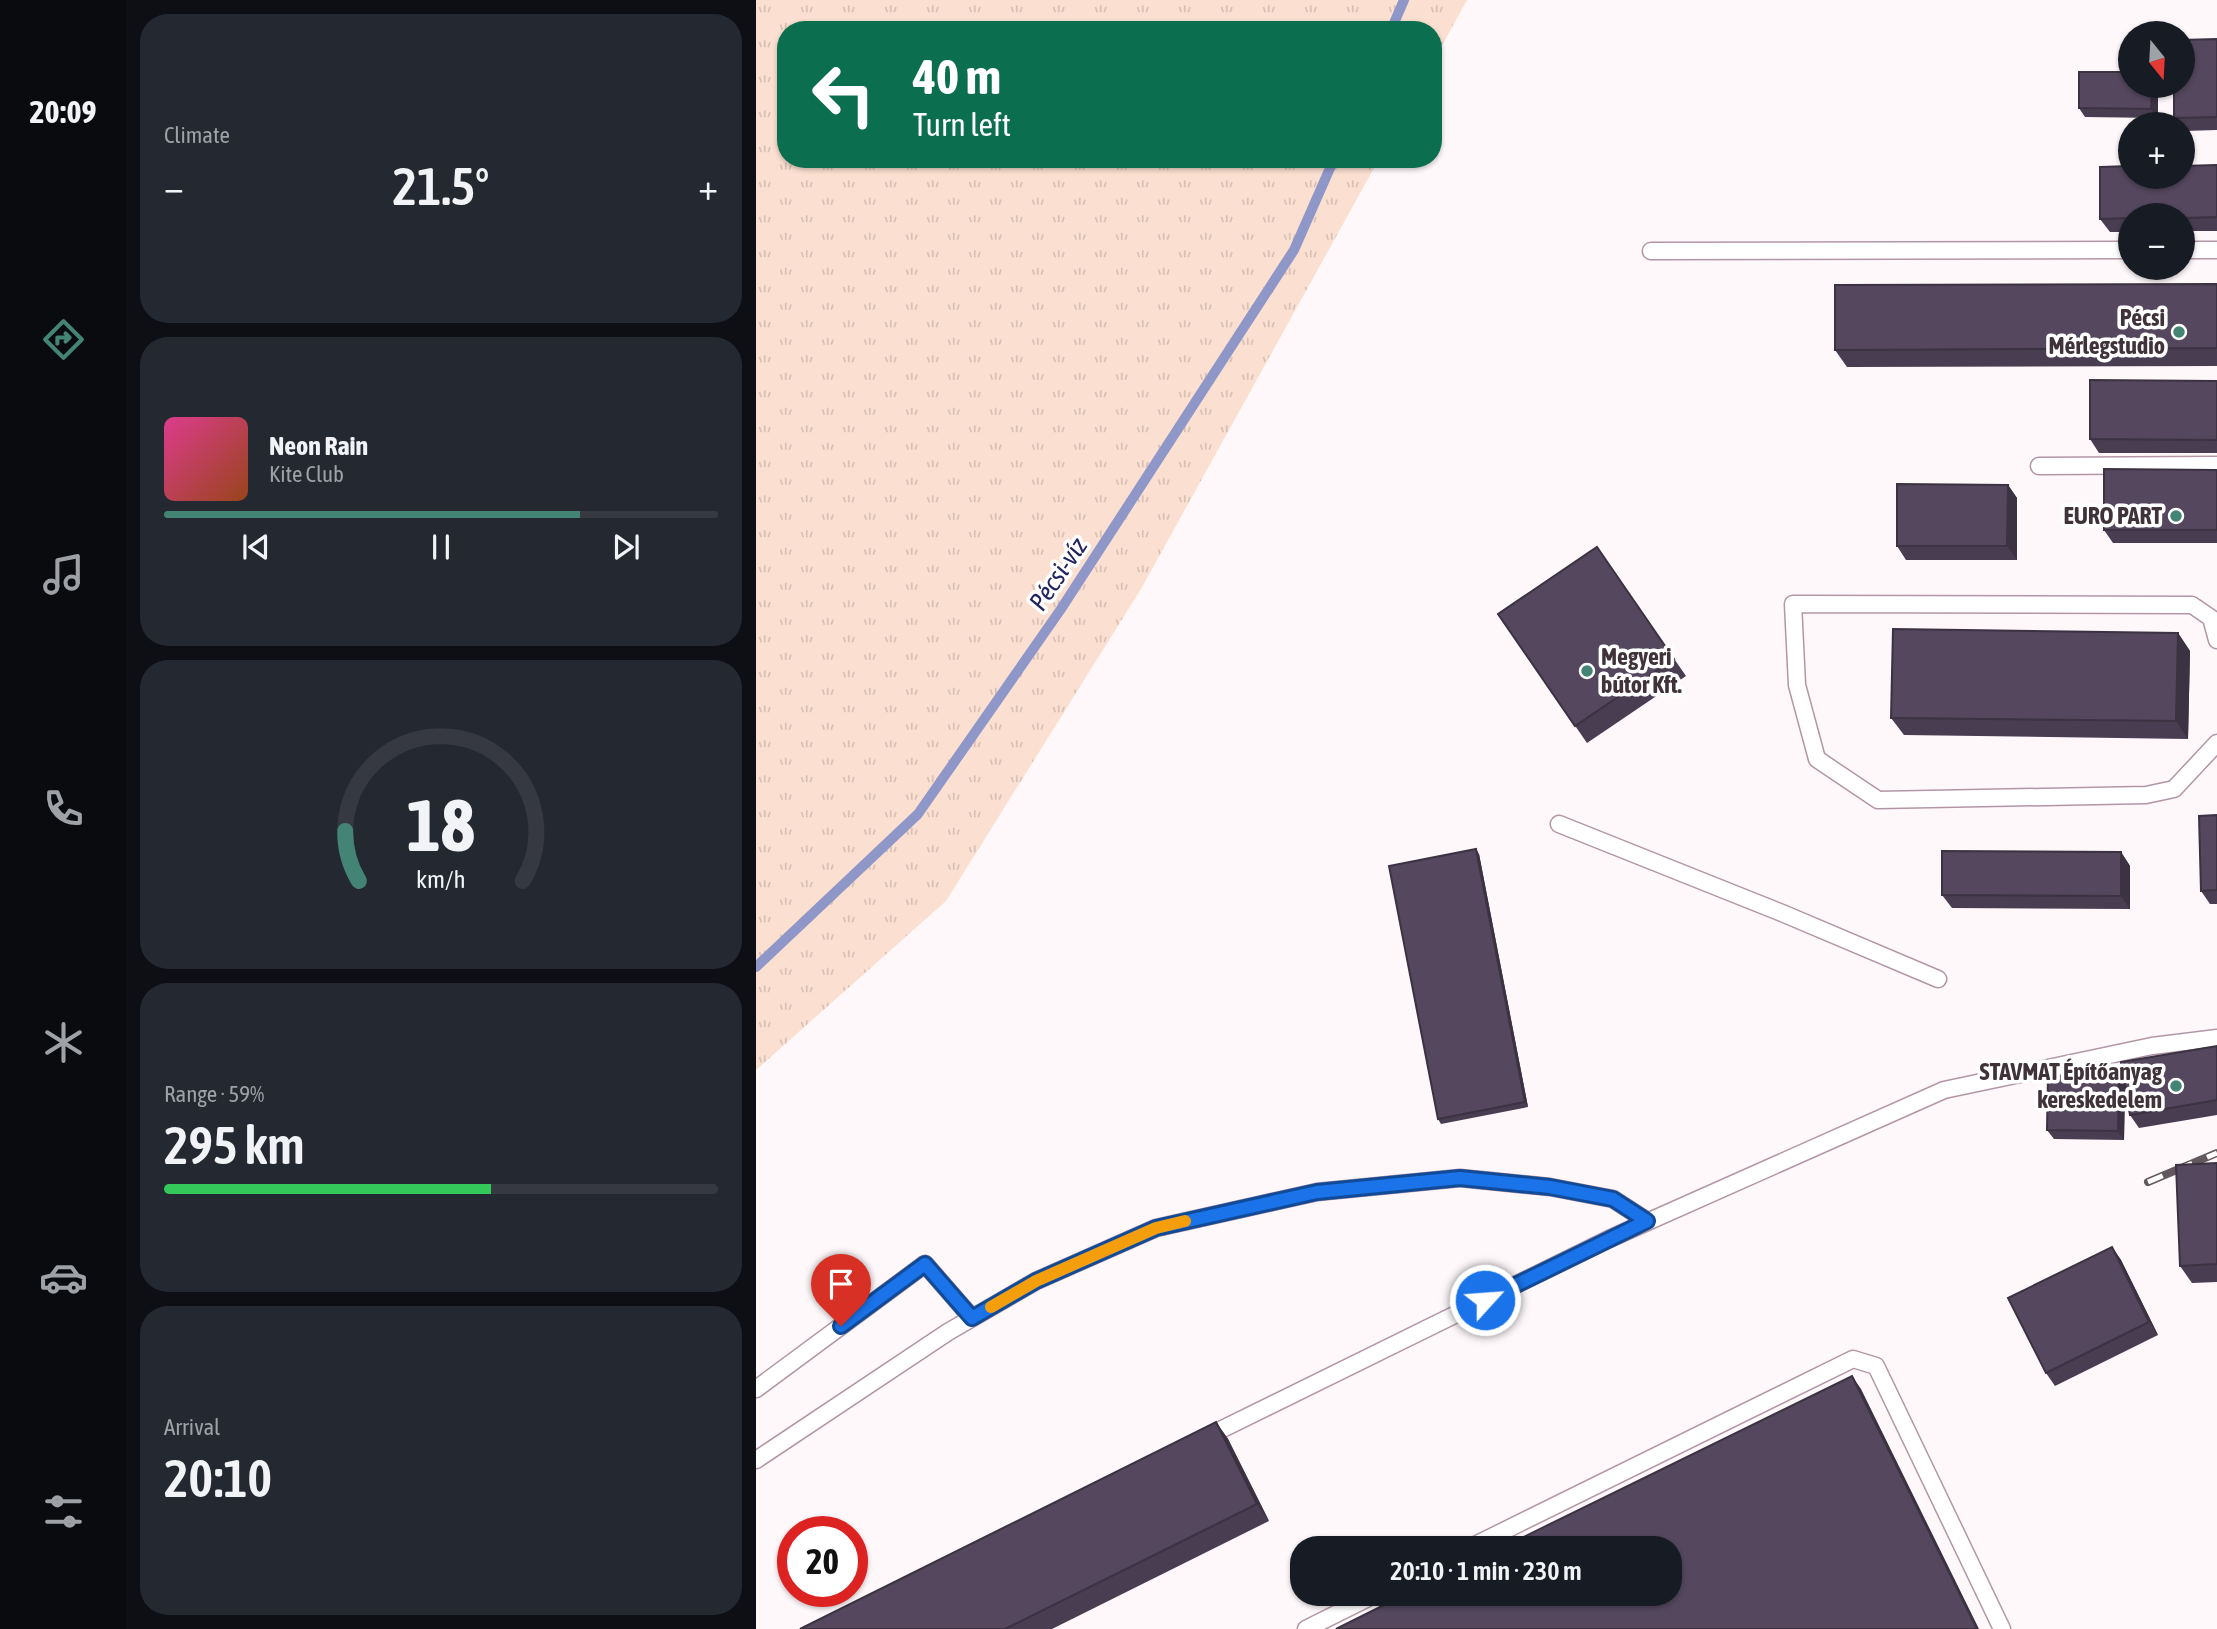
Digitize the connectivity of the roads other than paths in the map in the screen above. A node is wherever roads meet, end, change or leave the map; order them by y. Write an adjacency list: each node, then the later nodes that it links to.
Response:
1 (2118, 250): 4 (lane)
2 (2195, 250): 3 (lane)
3 (2217, 250)
4 (1651, 251)
5 (2217, 465): 6 (lane)
6 (2039, 466)
7 (2217, 640): 8 (lane)
8 (2217, 743)
9 (1559, 824): 10 (lane)
10 (1938, 979)
11 (2217, 1038): 12 (lane)
12 (1647, 1221): 13 (lane); 15 (lane)
13 (972, 1318): 14 (lane); 16 (lane)
14 (756, 1389)
15 (1188, 1446)
16 (756, 1460)
17 (1493, 1536): 20 (lane)
18 (1352, 1606): 19 (lane)
19 (1306, 1629)
20 (2003, 1629)

